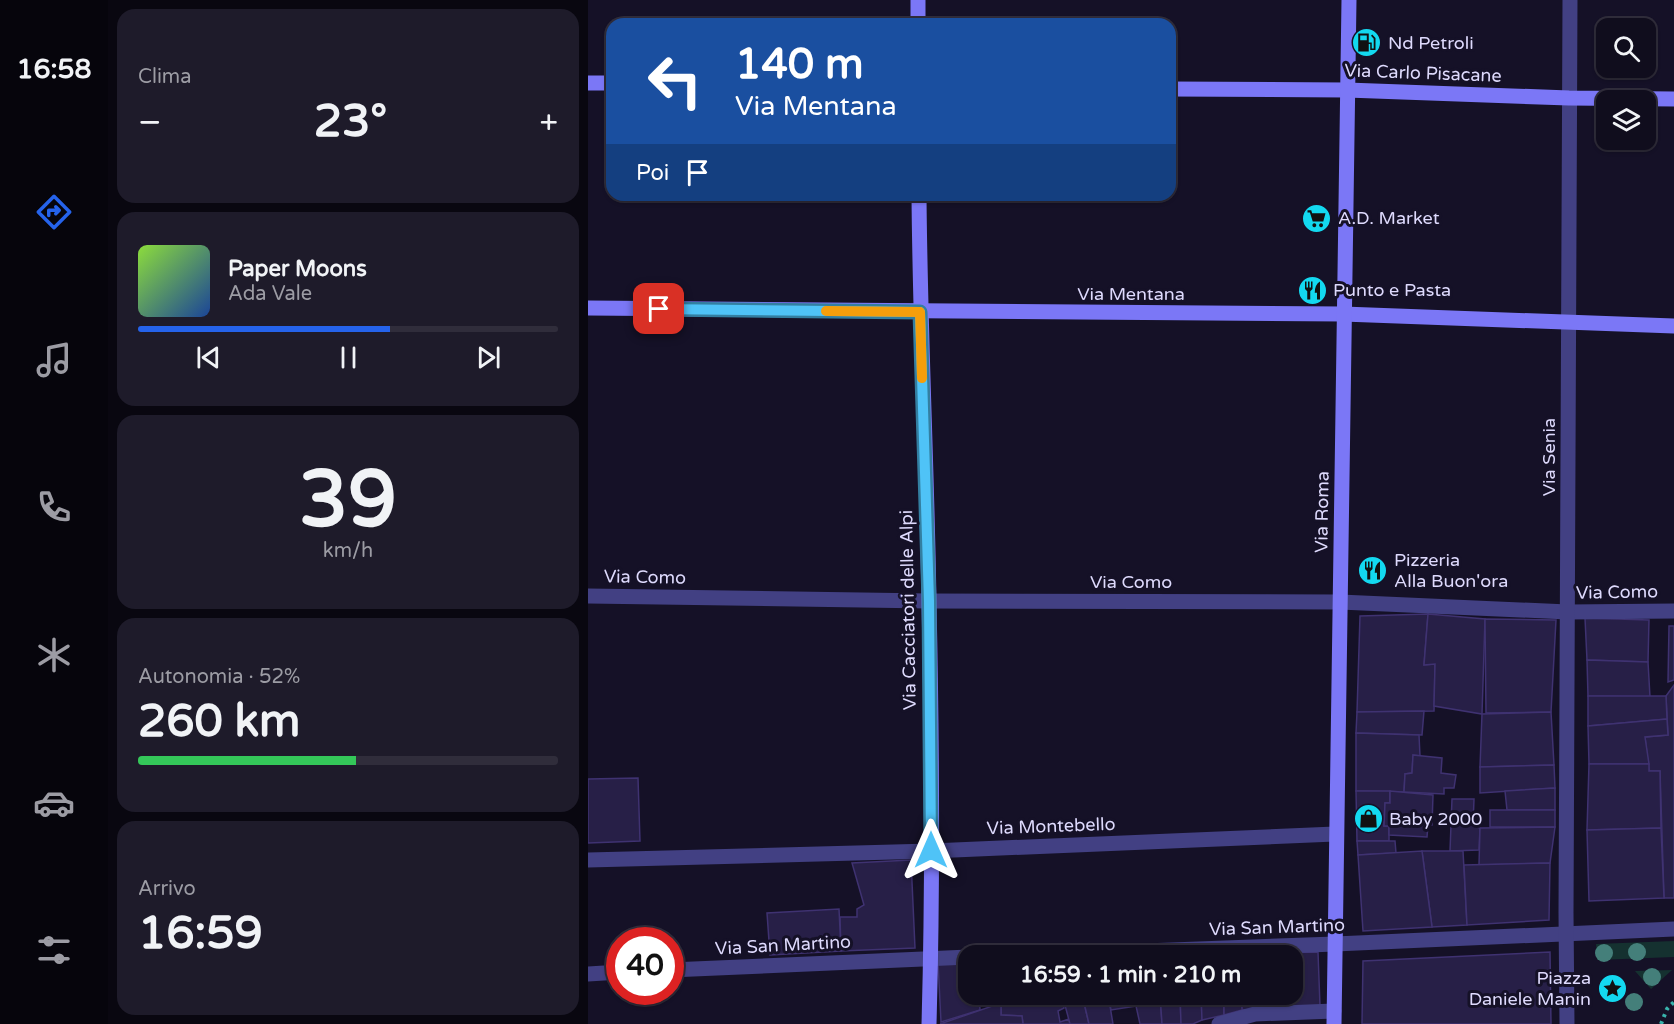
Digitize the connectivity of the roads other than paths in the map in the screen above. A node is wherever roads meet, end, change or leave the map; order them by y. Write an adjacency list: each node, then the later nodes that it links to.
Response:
1 (918, 0): 4 (street)
2 (1349, 0): 8 (street, Via Roma)
3 (1570, 0): 9 (street, Via Senia)
4 (918, 18)
5 (588, 83): 6 (street)
6 (606, 83)
7 (1176, 89): 8 (street, Via Carlo Pisacane)
8 (1347, 90): 9 (street, Via Carlo Pisacane); 14 (street, Via Roma)
9 (1569, 98): 10 (street, Via Carlo Pisacane); 15 (street, Via Senia)
10 (1674, 99)
11 (919, 201): 13 (street, Via Cacciatori delle Alpi)
12 (588, 308): 13 (street, Via Mentana)
13 (920, 312): 14 (street, Via Mentana); 18 (street, Via Cacciatori delle Alpi)
14 (1343, 314): 15 (street, Via Mentana); 19 (street, Via Roma)
15 (1569, 323): 16 (street, Via Mentana); 21 (street, Via Senia)
16 (1674, 326)
17 (588, 596): 18 (street, Via Como)
18 (929, 601): 19 (street, Via Como); 23 (street, Via Cacciatori delle Alpi)
19 (1340, 602): 21 (street, Via Como); 22 (street, Via Roma)
20 (1674, 611): 21 (street, Via Como)
21 (1568, 612): 26 (street, Via Senia)
22 (1335, 834): 23 (street, Via Montebello); 27 (street, Via Roma)
23 (931, 850): 24 (street, Via Montebello); 30 (street, Via Cacciatori delle Alpi)
24 (588, 860)
25 (1674, 929): 26 (street, Via San Martino)
26 (1566, 934): 27 (street, Via San Martino); 37 (street, Via Senia)
27 (1335, 944): 28 (street, Via San Martino); 34 (street, Via Roma)
28 (1303, 945)
29 (958, 957): 30 (street, Via San Martino)
30 (931, 958): 31 (street, Via San Martino); 35 (street, Via Cacciatori delle Alpi)
31 (684, 969)
32 (606, 973): 33 (street)
33 (588, 974)
34 (1334, 1017): 36 (street)
35 (929, 1024)
36 (1219, 1024)
37 (1567, 1024)

